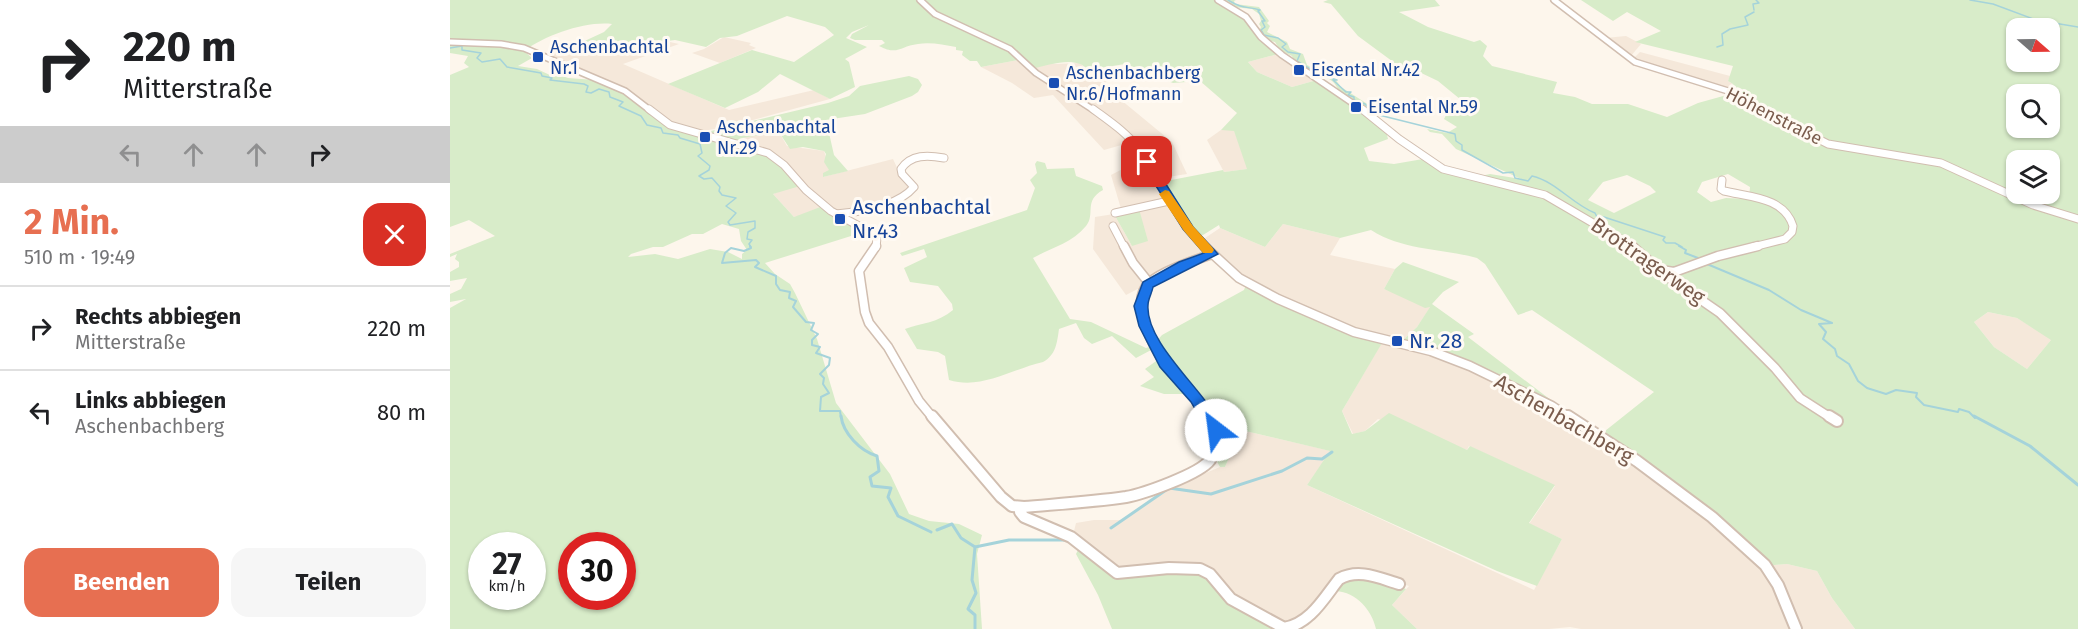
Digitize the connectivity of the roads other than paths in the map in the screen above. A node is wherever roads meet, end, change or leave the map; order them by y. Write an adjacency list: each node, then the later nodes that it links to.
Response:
1 (920, 0): 7 (street, Aschenbachberg)
2 (1218, 0): 13 (street, Brottragerweg)
3 (1554, 0): 10 (street, Höhenstraße)
4 (450, 42): 9 (street)
5 (944, 158): 9 (street)
6 (1722, 180): 13 (street)
7 (1169, 201): 8 (street); 12 (street, Aschenbachberg)
8 (1118, 204)
9 (836, 214): 16 (street)
10 (2078, 219)
11 (1113, 226): 14 (street)
12 (1212, 254): 14 (street); 18 (street, Aschenbachberg)
13 (1658, 268): 15 (street, Brottragerweg)
14 (1149, 283): 16 (street)
15 (1837, 421)
16 (1016, 506): 17 (street)
17 (1399, 584)
18 (1796, 629)

